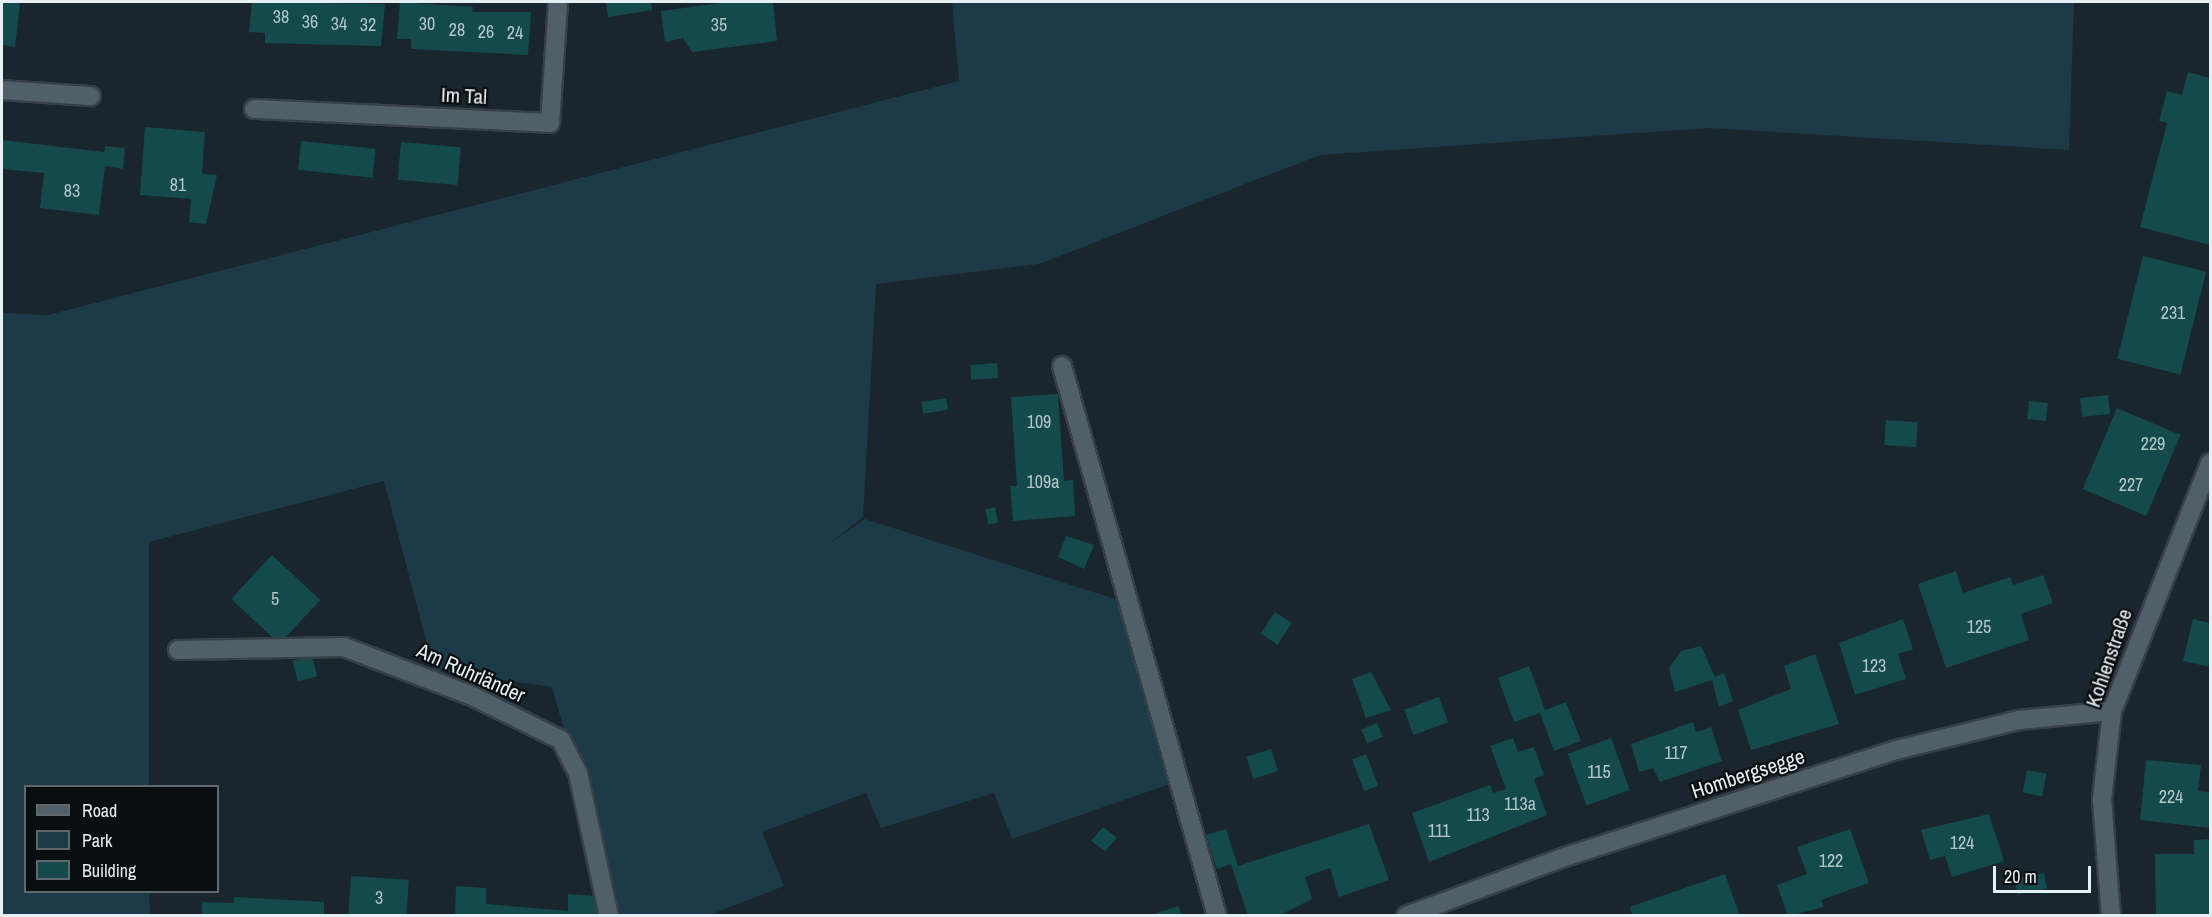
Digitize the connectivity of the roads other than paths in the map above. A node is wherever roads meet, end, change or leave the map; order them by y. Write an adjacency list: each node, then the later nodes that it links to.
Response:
1 (558, 2): 4 (street, Im Tal)
2 (2, 90): 3 (street)
3 (91, 96)
4 (254, 109)
5 (1062, 366): 10 (street)
6 (2211, 463): 8 (street, Kohlenstraße)
7 (178, 650): 9 (street, Am Ruhrländer)
8 (2112, 711): 11 (street, Hombergsegge); 12 (street, Kohlenstraße)
9 (609, 915)
10 (1217, 915)
11 (1406, 915)
12 (2111, 915)

